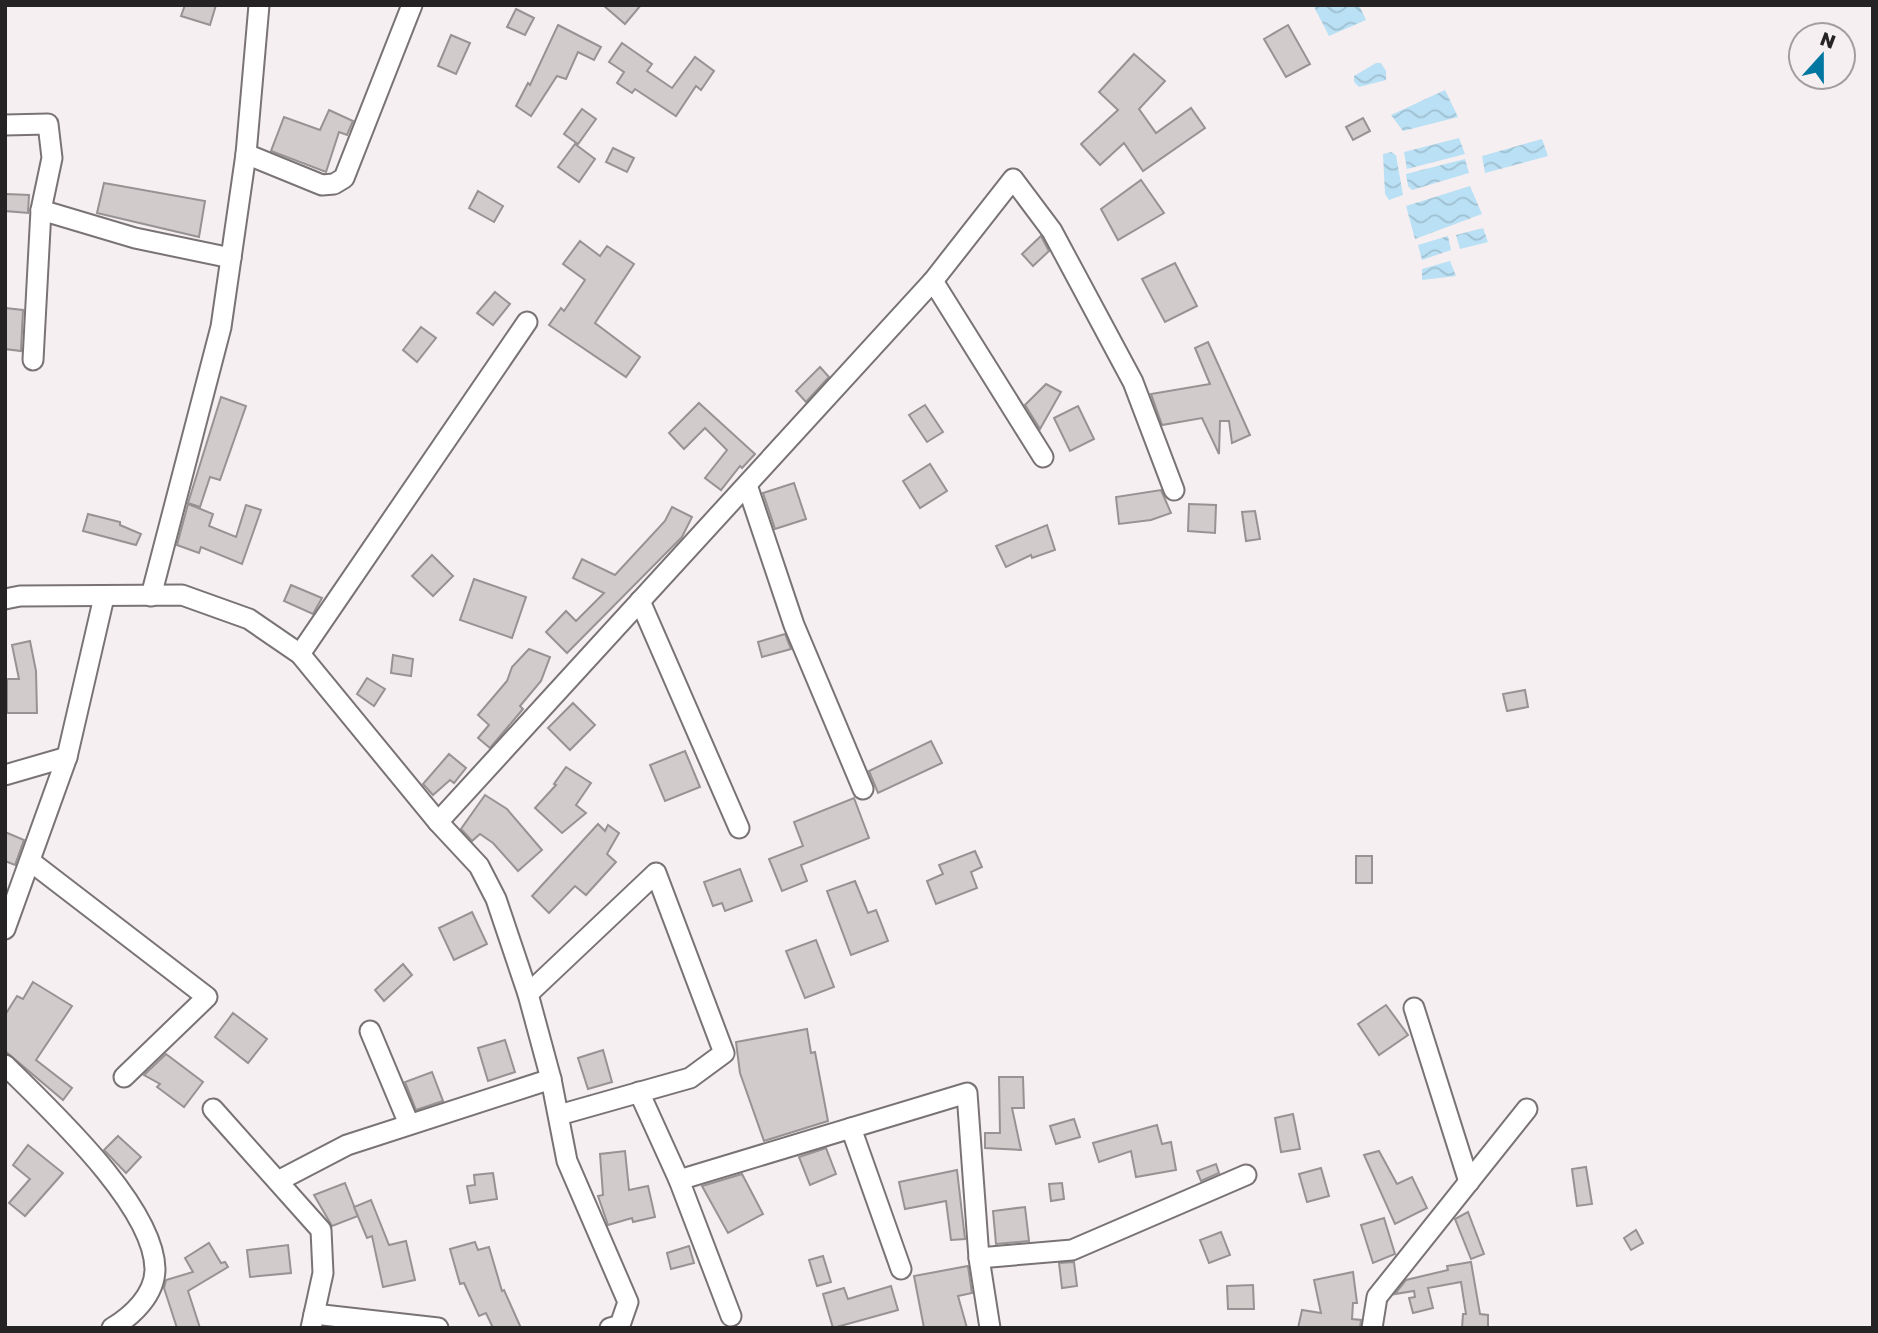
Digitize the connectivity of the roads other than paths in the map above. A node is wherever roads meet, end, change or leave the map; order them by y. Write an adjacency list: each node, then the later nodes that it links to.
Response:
1 (259, 5): 4 (street)
2 (412, 5): 4 (street)
3 (5, 125): 5 (street)
4 (246, 154): 6 (street)
5 (40, 210): 6 (street); 9 (street)
6 (231, 258): 13 (street)
7 (933, 281): 10 (street); 11 (street); 12 (street)
8 (527, 322): 17 (street)
9 (33, 360)
10 (1043, 457)
11 (747, 485): 16 (street); 20 (street)
12 (1174, 490)
13 (151, 596): 14 (street); 17 (street)
14 (104, 597): 15 (street); 18 (street)
15 (5, 599)
16 (640, 601): 21 (street); 22 (street)
17 (300, 654): 21 (street)
18 (67, 757): 19 (street); 23 (street)
19 (5, 775)
20 (863, 789)
21 (438, 822): 25 (street)
22 (739, 828)
23 (30, 860): 24 (street); 29 (street)
24 (5, 929)
25 (528, 994): 30 (street); 31 (street)
26 (1414, 1008): 40 (street)
27 (370, 1031): 35 (street)
28 (5, 1065): 45 (street)
29 (124, 1077)
30 (551, 1079): 34 (street); 35 (street)
31 (639, 1092): 34 (street); 38 (street)
32 (213, 1109): 39 (street)
33 (1528, 1109): 40 (street)
34 (559, 1115): 47 (street)
35 (409, 1124): 39 (street)
36 (851, 1128): 38 (street); 41 (street); 42 (street)
37 (1246, 1175): 41 (street)
38 (679, 1180): 43 (street)
39 (278, 1181): 44 (street)
40 (1469, 1182): 49 (street)
41 (979, 1258): 48 (street)
42 (901, 1269)
43 (731, 1316)
44 (312, 1321): 46 (street)
45 (112, 1328)
46 (438, 1328)
47 (610, 1328)
48 (990, 1328)
49 (1372, 1328)

